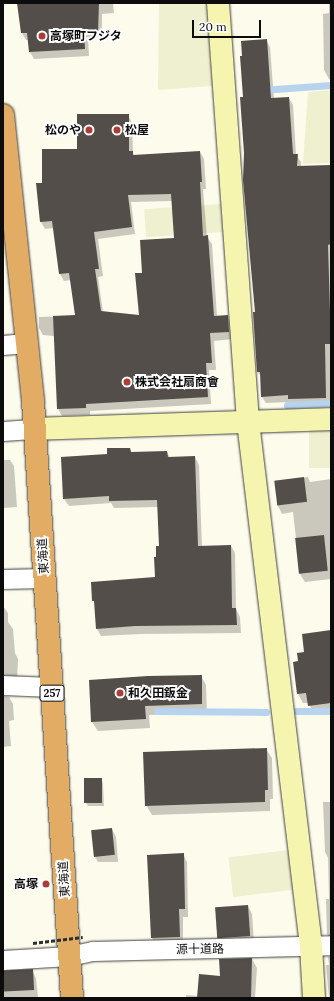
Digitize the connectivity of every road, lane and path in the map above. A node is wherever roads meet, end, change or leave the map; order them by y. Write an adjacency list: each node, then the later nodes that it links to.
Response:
1 (218, 3): 6 (street)
2 (4, 126): 3 (highway, 東海道 / 257)
3 (28, 343): 4 (street); 7 (highway, 東海道 / 257)
4 (3, 345)
5 (331, 419): 6 (street)
6 (248, 422): 7 (street); 15 (street)
7 (35, 429): 8 (street); 9 (highway, 東海道 / 257)
8 (3, 431)
9 (44, 578): 10 (street); 12 (highway, 東海道 / 257)
10 (3, 579)
11 (3, 685): 12 (street)
12 (52, 687): 16 (highway, 東海道 / 257)
13 (83, 937): 14 (path, bridge)
14 (33, 943)
15 (321, 946): 16 (street, 源十道路); 19 (street)
16 (69, 956): 17 (street, 源十道路); 18 (highway, 東海道 / 257)
17 (3, 960)
18 (72, 998)
19 (314, 998)

